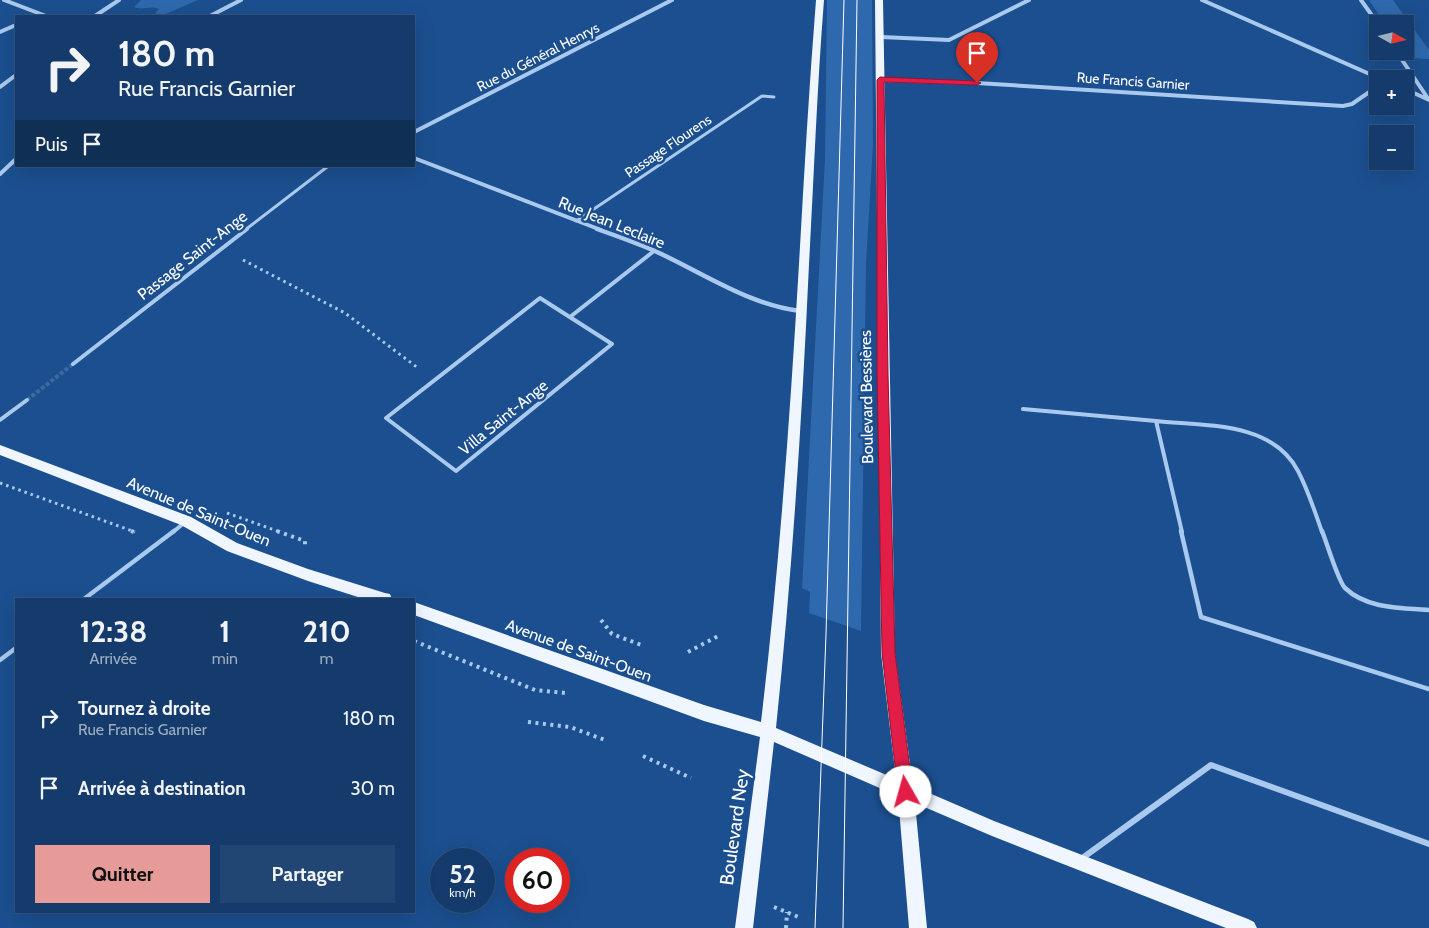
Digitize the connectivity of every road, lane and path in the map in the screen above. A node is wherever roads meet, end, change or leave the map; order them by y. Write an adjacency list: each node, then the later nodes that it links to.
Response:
1 (4, 0): 10 (street)
2 (119, 0): 11 (street)
3 (241, 0): 12 (street)
4 (672, 0): 26 (street, Rue du Général Henrys)
5 (820, 0): 34 (main road)
6 (880, 0): 16 (main road, Boulevard Bessières)
7 (1029, 0): 16 (street)
8 (1202, 0): 18 (street)
9 (1361, 0): 13 (street)
10 (39, 15)
11 (96, 15)
12 (212, 15)
13 (1372, 15)
14 (15, 25): 15 (street)
15 (0, 32)
16 (881, 36): 20 (main road, Boulevard Bessières)
17 (1402, 60): 25 (street)
18 (1369, 74)
19 (15, 76): 21 (street)
20 (880, 80): 22 (street, Rue Francis Garnier); 64 (main road, Boulevard Bessières)
21 (0, 88)
22 (1369, 92)
23 (1414, 93): 25 (street)
24 (774, 97): 31 (street, Passage Flourens)
25 (1429, 100)
26 (415, 131)
27 (415, 158): 31 (street, Rue Jean Leclaire)
28 (15, 160): 30 (street)
29 (327, 167): 32 (street, Passage Saint-Ange)
30 (0, 174)
31 (576, 221): 33 (street, Rue Jean Leclaire)
32 (221, 248): 36 (street, Passage Saint-Ange); 37 (path)
33 (654, 251): 34 (street, Rue Jean Leclaire); 35 (lane)
34 (800, 311): 60 (main road)
35 (570, 317): 37 (lane, Villa Saint-Ange); 37 (lane, Villa Saint-Ange)
36 (73, 364)
37 (434, 380)
38 (27, 400): 40 (street)
39 (1022, 409): 41 (lane)
40 (0, 420)
41 (1156, 421): 49 (lane); 57 (lane)
42 (0, 450): 44 (main road, Avenue de Saint-Ouen)
43 (0, 483): 45 (path)
44 (186, 521): 46 (lane); 47 (main road, Avenue de Saint-Ouen)
45 (126, 528)
46 (85, 598)
47 (381, 598)
48 (415, 609): 60 (main road, Avenue de Saint-Ouen)
49 (1429, 610)
50 (601, 620): 53 (path)
51 (720, 635): 55 (path)
52 (415, 641): 58 (path)
53 (644, 646)
54 (15, 649): 56 (lane)
55 (688, 652)
56 (0, 660)
57 (1429, 688)
58 (569, 694)
59 (528, 722): 61 (path)
60 (768, 732): 64 (main road, Avenue de Saint-Ouen); 70 (main road, Boulevard Ney)
61 (605, 740)
62 (644, 756): 63 (path)
63 (691, 778)
64 (906, 792): 66 (main road, Avenue de Saint-Ouen); 72 (main road)
65 (1429, 844): 66 (street)
66 (1078, 861): 73 (main road, Avenue de Saint-Ouen)
67 (767, 904): 68 (path)
68 (786, 912): 69 (path); 71 (path)
69 (800, 918)
70 (744, 928)
71 (786, 928)
72 (918, 928)
73 (1248, 928)

